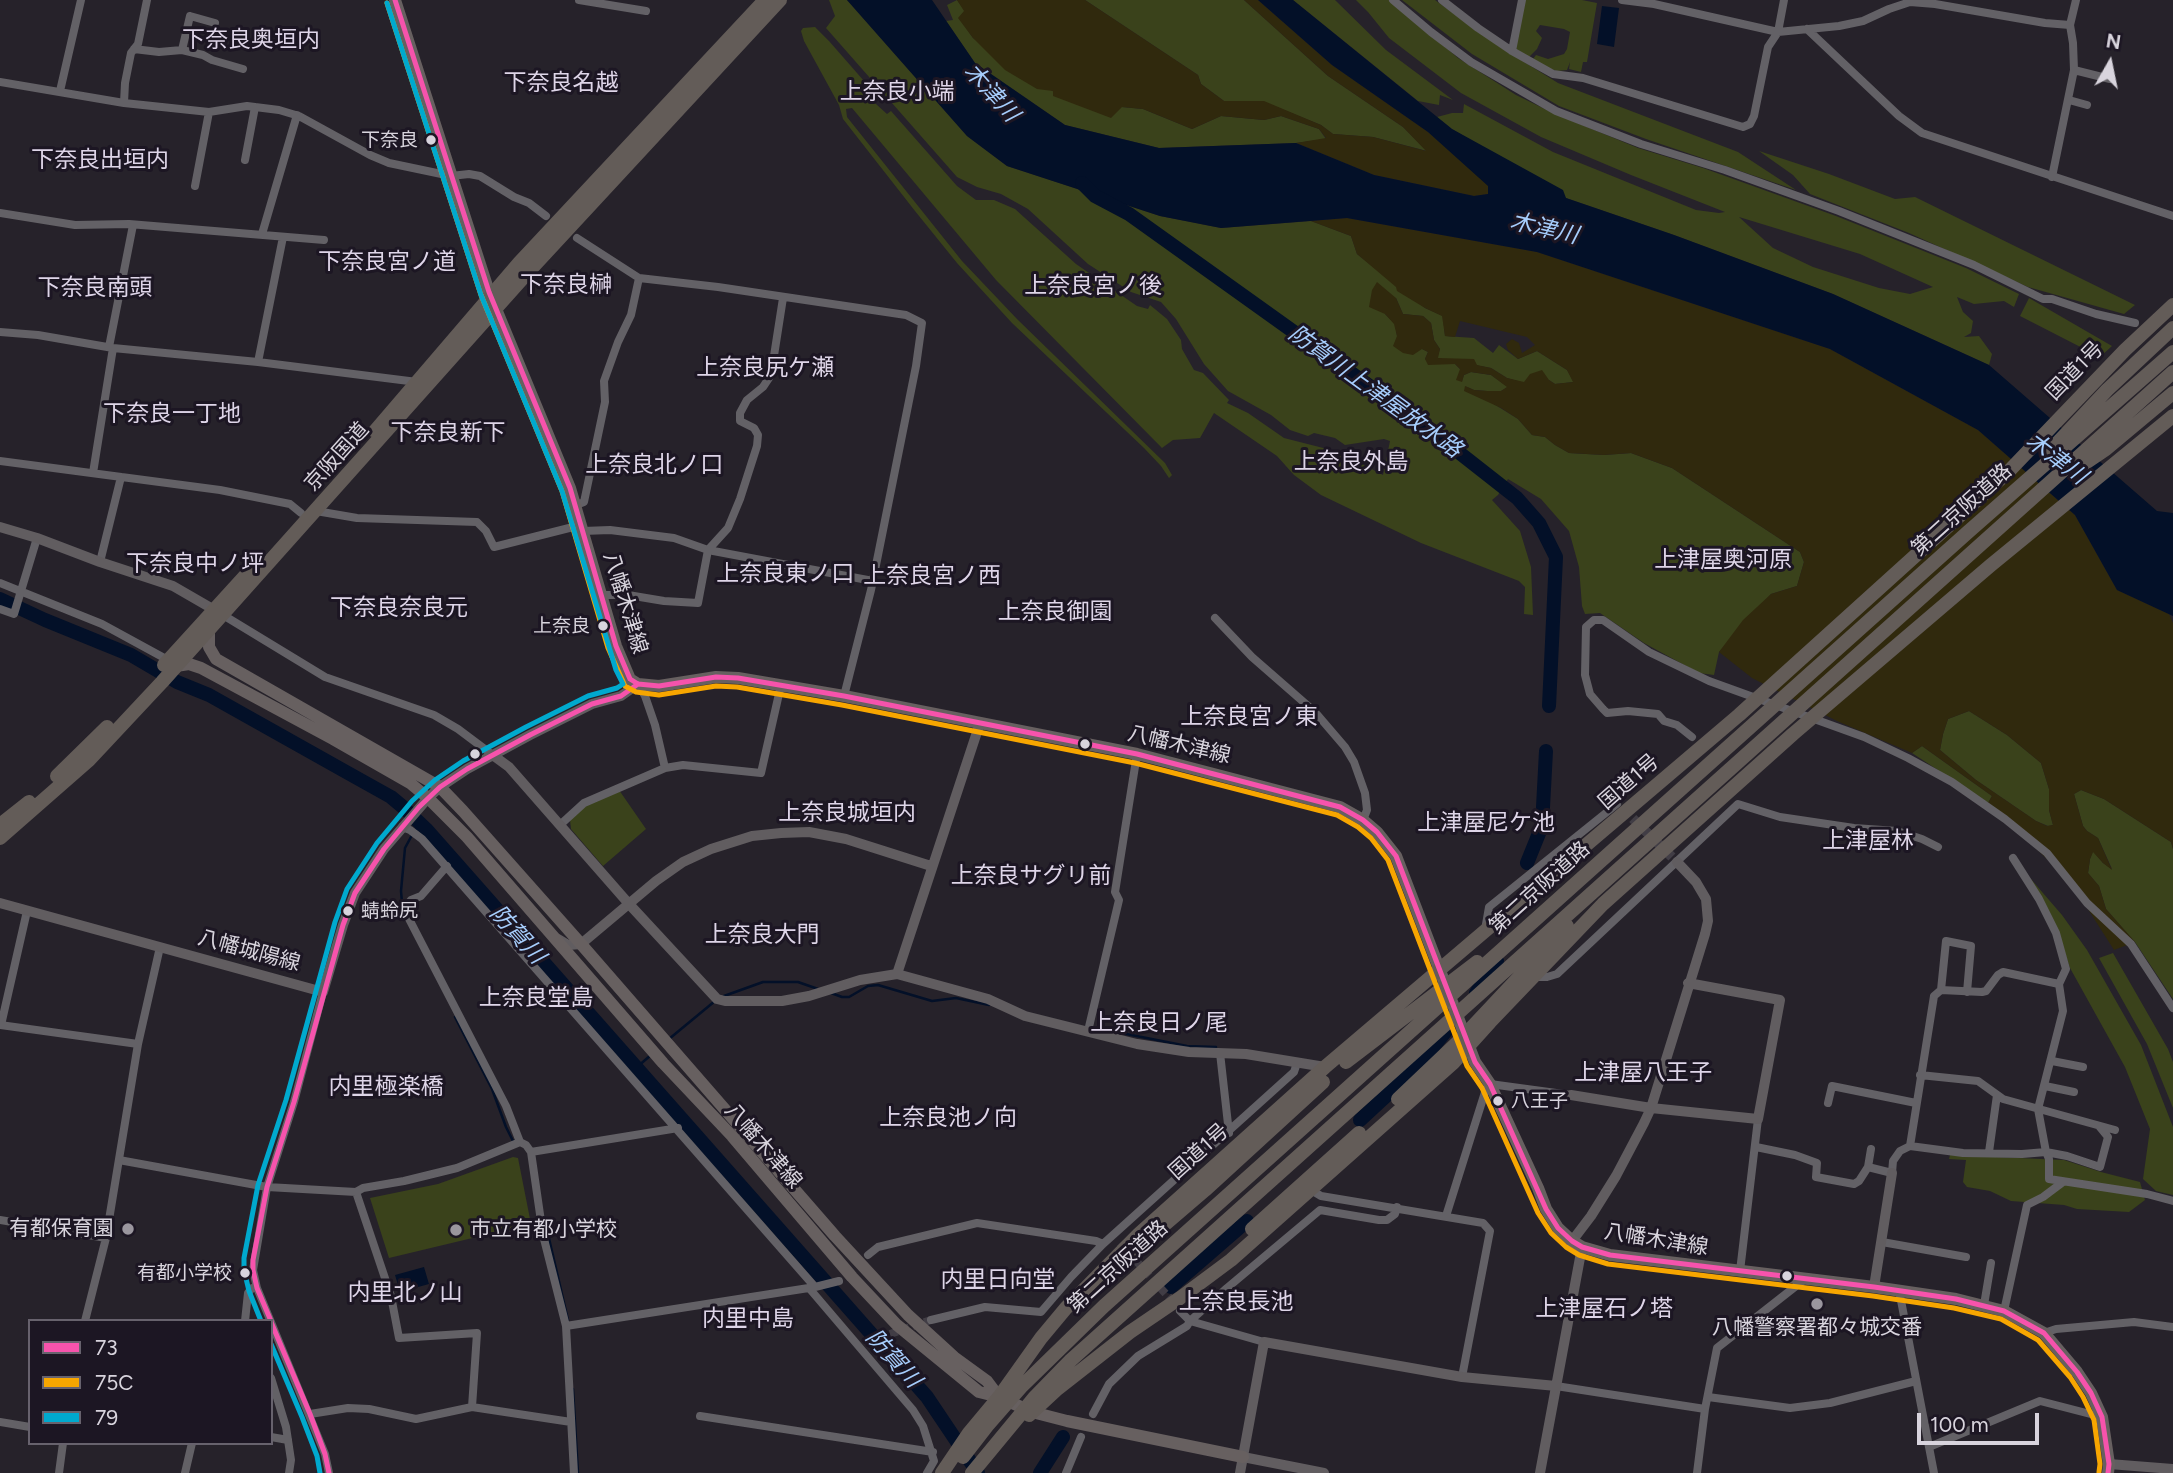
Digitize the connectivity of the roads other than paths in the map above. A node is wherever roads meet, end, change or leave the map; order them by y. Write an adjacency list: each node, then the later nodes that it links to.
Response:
1 (81, 0): 27 (street)
2 (147, 0): 20 (street)
3 (395, 0): 35 (main road, 八幡木津線)
4 (579, 0): 15 (street)
5 (780, 0): 14 (highway, 京阪国道)
6 (1393, 0): 50 (street)
7 (1442, 0): 22 (street)
8 (1522, 0): 22 (street)
9 (1622, 0): 19 (street)
10 (1784, 0): 19 (street)
11 (2076, 0): 17 (street)
12 (1887, 4): 13 (street); 18 (street)
13 (1972, 5): 17 (street)
14 (763, 8): 48 (highway, 京阪国道)
15 (646, 11)
16 (215, 23): 21 (street)
17 (2070, 25): 24 (street)
18 (1807, 29): 19 (street); 36 (street)
19 (1778, 32): 22 (street)
20 (134, 49): 21 (street); 29 (street)
21 (182, 50): 23 (street)
22 (1512, 51)
23 (243, 69)
24 (2074, 69): 25 (street); 28 (street)
25 (2110, 79)
26 (0, 82): 27 (street)
27 (60, 91): 29 (street)
28 (2069, 100): 30 (street); 36 (street)
29 (124, 103): 32 (street)
30 (2087, 105)
31 (256, 107): 32 (street); 33 (street); 34 (street)
32 (209, 111): 37 (street)
33 (297, 115): 35 (street); 42 (street)
34 (245, 160)
35 (451, 176): 39 (street); 48 (main road, 八幡木津線)
36 (2052, 177): 40 (street)
37 (195, 186)
38 (0, 213): 41 (street)
39 (546, 216)
40 (2173, 216)
41 (133, 225): 42 (street); 53 (street)
42 (262, 234): 43 (street)
43 (283, 237): 45 (street); 55 (street)
44 (577, 238): 46 (street)
45 (324, 240)
46 (639, 278): 47 (street); 65 (street)
47 (783, 298): 70 (street); 72 (street)
48 (493, 303): 57 (highway, 京阪国道); 65 (main road, 八幡木津線); 66 (highway, 京阪国道)
49 (2173, 305): 108 (highway, 国道1号)
50 (2135, 323)
51 (2173, 328): 63 (highway)
52 (0, 332): 53 (street)
53 (111, 348): 55 (street); 61 (street)
54 (2173, 352): 63 (highway, 第二京阪道路)
55 (258, 362): 57 (street)
56 (2173, 372): 64 (highway, 第二京阪道路)
57 (417, 382): 66 (highway, 京阪国道)
58 (2173, 393): 64 (highway)
59 (2173, 416): 114 (highway)
60 (0, 461): 61 (street)
61 (93, 473): 62 (street)
62 (121, 477): 66 (street); 71 (street)
63 (2024, 482): 97 (highway, 第二京阪道路)
64 (2039, 494): 100 (highway, 第二京阪道路)
65 (576, 505): 68 (main road, 八幡木津線)
66 (309, 512): 68 (street); 77 (highway, 京阪国道)
67 (0, 527): 69 (street)
68 (582, 528): 70 (street); 75 (main road, 八幡木津線)
69 (37, 538): 71 (street); 74 (street)
70 (708, 550): 72 (street); 75 (street)
71 (100, 562): 77 (street)
72 (873, 581): 84 (street)
73 (0, 583): 74 (street)
74 (22, 592): 76 (street); 80 (street)
75 (602, 595): 82 (main road, 八幡木津線)
76 (0, 609)
77 (218, 612): 79 (highway, 京阪国道); 80 (highway, 京阪国道); 88 (street)
78 (1215, 618): 93 (street)
79 (209, 631): 80 (highway, 京阪国道); 90 (main road, 八幡木津線)
80 (171, 664): 81 (highway, 京阪国道); 91 (main road, 八幡木津線)
81 (158, 680): 95 (highway, 京阪国道); 98 (highway, 京阪国道)
82 (638, 684): 83 (main road, 八幡木津線); 88 (street, 八幡城陽線); 89 (street)
83 (780, 685): 84 (main road, 八幡木津線); 89 (street)
84 (844, 696): 85 (main road, 八幡木津線)
85 (980, 723): 87 (main road, 八幡木津線); 104 (street)
86 (1692, 737): 120 (street)
87 (1137, 754): 93 (main road, 八幡木津線); 122 (street)
88 (494, 756): 90 (street, 八幡城陽線); 94 (street)
89 (664, 768): 94 (street)
90 (440, 787): 91 (street, 八幡城陽線); 110 (main road, 八幡木津線)
91 (423, 803): 96 (street, 八幡城陽線); 109 (main road, 八幡木津線)
92 (1618, 804): 108 (street)
93 (1363, 820): 113 (main road, 八幡木津線)
94 (561, 824): 106 (street)
95 (0, 825)
96 (402, 827): 103 (street); 118 (street, 八幡城陽線)
97 (1633, 833): 181 (highway); 227 (highway, 第二京阪道路)
98 (0, 838)
99 (1938, 847): 102 (street)
100 (1632, 857): 179 (highway); 228 (highway, 第二京阪道路)
101 (2013, 858): 116 (street)
102 (1677, 862): 114 (street); 115 (street)
103 (447, 866): 142 (street); 145 (street)
104 (931, 866): 106 (street); 112 (street)
105 (0, 902): 107 (street, 八幡城陽線)
106 (629, 904): 110 (street); 112 (street)
107 (27, 911): 111 (street, 八幡城陽線); 121 (street)
108 (1485, 933): 113 (highway, 国道1号)
109 (553, 937): 110 (street); 197 (main road, 八幡木津線)
110 (581, 944): 197 (main road, 八幡木津線)
111 (160, 947): 118 (street, 八幡城陽線); 124 (street)
112 (897, 974): 122 (street)
113 (1443, 976): 123 (main road, 八幡木津線); 128 (highway, 国道1号)
114 (1533, 977): 123 (highway)
115 (1688, 983): 138 (street); 140 (street)
116 (2059, 984): 119 (street); 126 (street)
117 (1941, 990): 119 (street); 119 (street); 130 (street)
118 (323, 992): 156 (street)
119 (1967, 992)
120 (2173, 1008)
121 (1, 1025): 124 (street)
122 (1088, 1031): 125 (street)
123 (1467, 1042): 131 (main road, 八幡木津線); 157 (highway)
124 (138, 1044): 152 (street)
125 (1220, 1053): 127 (street); 144 (street)
126 (2052, 1061): 129 (street); 132 (street)
127 (1297, 1063): 128 (street); 144 (street)
128 (1325, 1067): 181 (highway, 国道1号)
129 (2083, 1068)
130 (1920, 1075): 135 (street); 136 (street)
131 (1490, 1084): 134 (street); 161 (street); 168 (main road, 八幡木津線)
132 (2045, 1086): 133 (street); 139 (street)
133 (2074, 1092)
134 (1572, 1095): 138 (street)
135 (1997, 1095): 139 (street); 150 (street)
136 (1916, 1102): 137 (street); 146 (street)
137 (1828, 1103)
138 (1651, 1108): 140 (street); 168 (street)
139 (2038, 1109): 141 (street); 151 (street)
140 (1758, 1119): 147 (street)
141 (2099, 1126): 143 (street); 151 (street)
142 (678, 1128): 149 (street); 177 (street)
143 (2115, 1130)
144 (1229, 1133): 163 (street)
145 (520, 1142): 149 (street); 158 (street)
146 (1910, 1146): 150 (street); 154 (street)
147 (1756, 1147): 153 (street); 172 (street)
148 (1871, 1149): 153 (street)
149 (531, 1152): 188 (street)
150 (1989, 1152): 151 (street)
151 (2046, 1152): 155 (street)
152 (119, 1160): 156 (street); 164 (street)
153 (1868, 1167): 154 (street)
154 (1892, 1173): 165 (street)
155 (2063, 1182): 159 (street); 182 (street)
156 (267, 1187): 158 (street); 176 (street)
157 (1311, 1190): 160 (street); 179 (highway)
158 (356, 1192): 199 (street)
159 (2173, 1201)
160 (1396, 1207): 161 (street); 187 (street)
161 (1446, 1216): 193 (street)
162 (0, 1220): 164 (street)
163 (1113, 1236): 166 (street); 167 (street)
164 (106, 1238): 183 (street)
165 (1882, 1242): 170 (street); 175 (street)
166 (1120, 1243)
167 (1102, 1244): 169 (street); 186 (street)
168 (1577, 1244): 172 (main road, 八幡木津線); 196 (street)
169 (868, 1255)
170 (1966, 1257)
171 (1991, 1264): 180 (street)
172 (1740, 1271): 173 (main road, 八幡木津線)
173 (1805, 1279): 175 (main road, 八幡木津線); 198 (street)
174 (839, 1281): 177 (street)
175 (1874, 1287): 178 (main road, 八幡木津線)
176 (257, 1288): 184 (street); 185 (street)
177 (812, 1288): 188 (street); 215 (street)
178 (1899, 1290): 180 (main road, 八幡木津線); 194 (street)
179 (1180, 1304): 187 (street); 201 (highway)
180 (1983, 1305): 182 (main road, 八幡木津線)
181 (1066, 1308): 197 (highway, 国道1号)
182 (2004, 1311): 190 (main road, 八幡木津線)
183 (86, 1319)
184 (246, 1319)
185 (268, 1319)
186 (931, 1320)
187 (1190, 1321): 192 (street); 203 (street)
188 (566, 1326): 207 (street)
189 (2173, 1327): 190 (street)
190 (2044, 1333): 205 (main road, 八幡木津線)
191 (274, 1334): 202 (street)
192 (1264, 1342): 193 (street); 216 (street)
193 (1462, 1377): 196 (street)
194 (1916, 1381): 198 (street); 214 (street)
195 (273, 1383): 211 (street)
196 (1556, 1386): 200 (street); 232 (street)
197 (999, 1396): 201 (main road, 八幡木津線); 226 (highway, 国道1号)
198 (1708, 1396): 200 (street)
199 (472, 1407): 202 (street); 207 (street)
200 (1705, 1409): 233 (street)
201 (1032, 1412): 216 (main road, 八幡木津線); 217 (highway)
202 (310, 1414): 223 (street)
203 (1093, 1414)
204 (700, 1416): 215 (street)
205 (2102, 1417): 214 (street); 218 (main road, 八幡木津線)
206 (0, 1422): 208 (street)
207 (571, 1422): 224 (street)
208 (28, 1427)
209 (273, 1437): 211 (street)
210 (1081, 1437): 229 (street)
211 (289, 1440): 222 (street)
212 (64, 1445): 220 (street)
213 (192, 1445): 221 (street)
214 (1929, 1447): 234 (street)
215 (933, 1452): 225 (street)
216 (1243, 1457): 230 (street); 231 (street)
217 (984, 1469)
218 (2109, 1469): 219 (street)
219 (2173, 1469)
220 (59, 1473)
221 (185, 1473)
222 (289, 1473)
223 (329, 1473)
224 (574, 1473)
225 (927, 1473)
226 (942, 1473)
227 (952, 1473)
228 (972, 1473)
229 (1066, 1473)
230 (1240, 1473)
231 (1324, 1473)
232 (1540, 1473)
233 (1697, 1473)
234 (1934, 1473)

